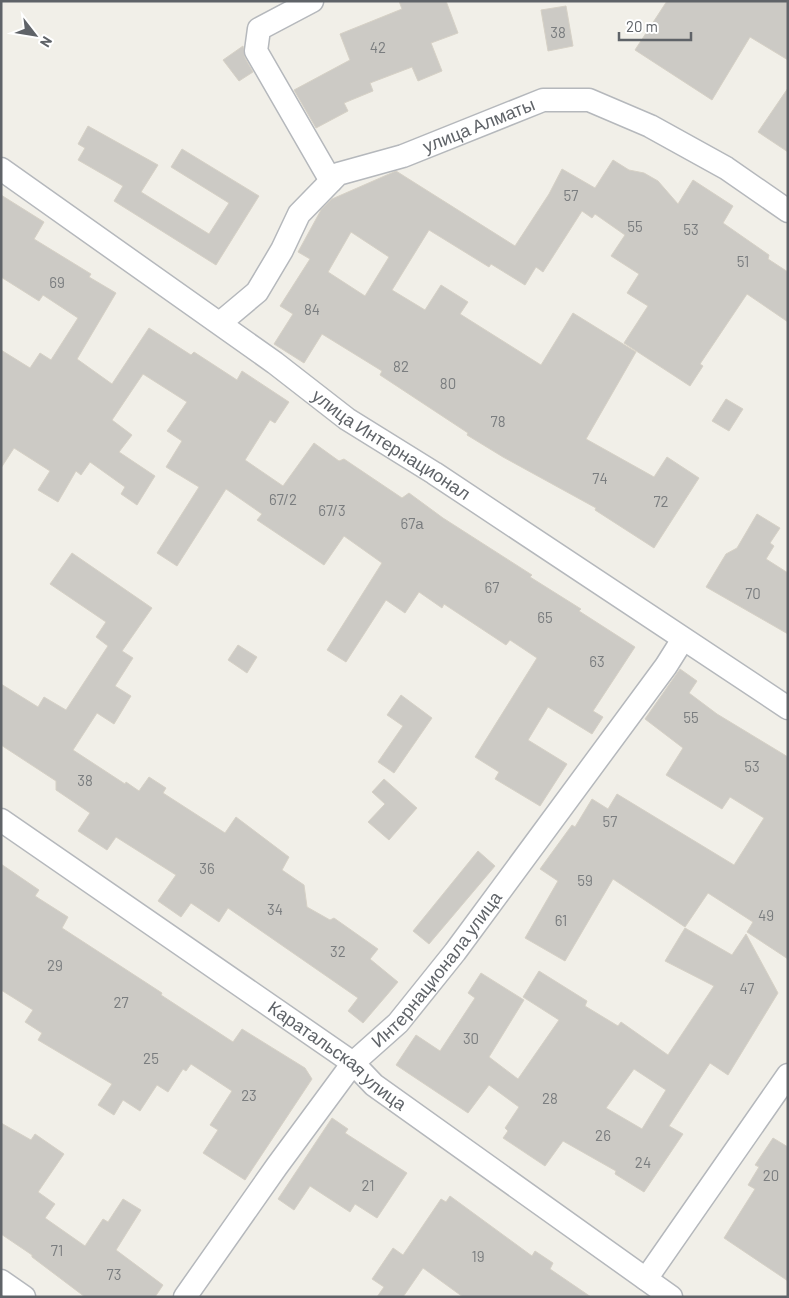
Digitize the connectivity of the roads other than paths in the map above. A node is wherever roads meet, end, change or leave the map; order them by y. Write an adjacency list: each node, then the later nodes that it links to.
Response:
1 (312, 1): 3 (street)
2 (1, 169): 5 (street, улица Интернационал)
3 (331, 181): 4 (street, улица Алматы); 5 (street, улица Алматы)
4 (788, 211)
5 (220, 323): 6 (street, улица Интернационал)
6 (683, 639): 7 (street, улица Интернационал); 9 (street, Интернационала улица)
7 (788, 708)
8 (1, 820): 9 (street, Каратальская улица)
9 (353, 1063): 11 (street, Каратальская улица); 14 (street, Интернационала улица)
10 (788, 1075): 11 (street)
11 (646, 1280): 15 (street, Каратальская улица)
12 (1, 1281): 13 (street)
13 (24, 1297)
14 (185, 1297)
15 (671, 1297)

